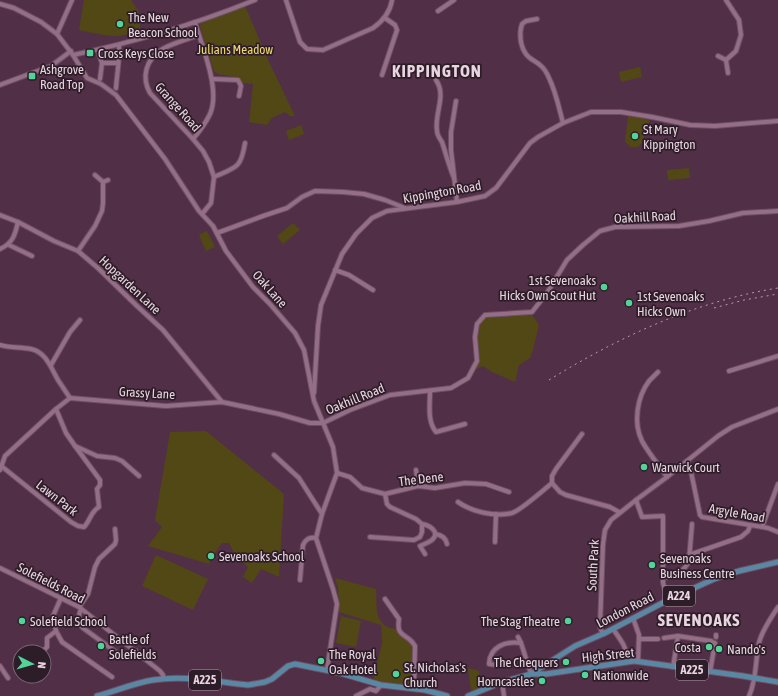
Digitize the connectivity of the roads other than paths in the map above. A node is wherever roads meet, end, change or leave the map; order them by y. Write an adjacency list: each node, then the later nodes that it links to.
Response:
1 (72, 0): 12 (street)
2 (255, 0): 11 (street)
3 (286, 0): 9 (street)
4 (392, 0): 9 (street)
5 (454, 0): 8 (street)
6 (726, 0): 18 (street)
7 (0, 4): 12 (street, Oak Lane)
8 (438, 11)
9 (385, 18): 22 (street)
10 (538, 19): 31 (street)
11 (195, 22): 13 (street); 14 (street)
12 (57, 34): 15 (street, Oak Lane)
13 (199, 35): 24 (street); 32 (street, Grange Road)
14 (119, 45): 15 (street); 20 (street)
15 (72, 53): 26 (street); 42 (street, Oak Lane)
16 (99, 54): 19 (street)
17 (718, 56): 18 (street)
18 (726, 60): 21 (street)
19 (102, 63): 20 (street); 23 (street)
20 (118, 63): 27 (street)
21 (728, 73)
22 (382, 75)
23 (100, 79)
24 (213, 79): 28 (street); 32 (street)
25 (436, 80): 36 (street)
26 (0, 85)
27 (116, 88)
28 (239, 96)
29 (456, 102): 36 (street)
30 (778, 121): 31 (street, Kippington Road)
31 (563, 123): 39 (street, Kippington Road)
32 (193, 139): 35 (street, Grange Road)
33 (245, 143): 35 (street)
34 (95, 175): 38 (street)
35 (214, 177): 42 (street, Grange Road)
36 (454, 178): 39 (street)
37 (108, 180): 38 (street)
38 (102, 182): 48 (street)
39 (457, 202): 40 (street, Kippington Road)
40 (405, 208): 45 (street); 50 (street, Kippington Road)
41 (778, 211): 58 (street, Oakhill Road)
42 (202, 214): 45 (street, Oak Lane)
43 (0, 215): 44 (street, Hopgarden Lane)
44 (18, 222): 46 (street); 48 (street, Hopgarden Lane)
45 (217, 233): 60 (street, Oak Lane)
46 (9, 245): 47 (street); 49 (street)
47 (0, 249)
48 (78, 251): 61 (street, Hopgarden Lane)
49 (32, 256)
50 (336, 270): 51 (street); 60 (street, Kippington Road)
51 (374, 290)
52 (80, 320): 55 (street)
53 (0, 345): 55 (street)
54 (778, 357): 56 (street)
55 (51, 365): 59 (street)
56 (729, 371)
57 (658, 372): 74 (street)
58 (430, 391): 64 (street, Oakhill Road); 65 (street)
59 (70, 398): 61 (street, Grassy Lane); 63 (street)
60 (314, 401): 64 (street, Oak Lane)
61 (222, 402): 64 (street, Grassy Lane)
62 (778, 408): 69 (street, South Park)
63 (56, 409): 67 (street); 70 (street)
64 (323, 423): 72 (street, Oak Lane)
65 (465, 424)
66 (582, 434): 75 (street)
67 (75, 446): 70 (street, Lawn Park); 73 (street)
68 (274, 455): 83 (street)
69 (687, 461): 74 (street, South Park); 87 (street, Argyle Road)
70 (0, 467)
71 (418, 472): 77 (street)
72 (337, 473): 79 (street, The Dene); 83 (street, Oak Lane)
73 (139, 476)
74 (667, 477): 80 (street, South Park)
75 (552, 483): 82 (street); 84 (street)
76 (778, 484): 88 (street)
77 (418, 486): 78 (street, The Dene); 79 (street, The Dene)
78 (509, 492)
79 (384, 494): 85 (street)
80 (636, 500): 82 (street, South Park); 102 (street)
81 (458, 502): 84 (street)
82 (620, 512): 112 (street, South Park)
83 (322, 514): 95 (street, Oak Lane)
84 (496, 514): 96 (street)
85 (422, 524): 92 (street); 94 (street)
86 (692, 524): 99 (street)
87 (750, 526): 88 (street, Argyle Road); 99 (street)
88 (762, 528): 91 (street, Argyle Road)
89 (115, 529): 108 (street)
90 (376, 532): 94 (street)
91 (778, 532)
92 (435, 534): 97 (street); 98 (street)
93 (370, 537): 94 (street)
94 (375, 537)
95 (316, 538): 103 (street); 127 (street)
96 (495, 542)
97 (447, 544)
98 (426, 554)
99 (689, 555): 102 (street)
100 (778, 562): 106 (main road, London Road / A224)
101 (0, 568): 104 (street, Solefields Road)
102 (664, 578): 106 (street)
103 (300, 580)
104 (61, 598): 108 (street, Solefields Road); 111 (street)
105 (385, 599): 138 (street)
106 (670, 599): 109 (main road, London Road / A224)
107 (778, 607): 133 (street)
108 (80, 608): 120 (street, Solefields Road); 120 (street)
109 (633, 618): 110 (main road, London Road / A224); 117 (street)
110 (613, 629): 112 (main road, London Road / A224); 121 (street)
111 (56, 631): 119 (street); 131 (street)
112 (604, 634): 125 (main road, London Road / A224)
113 (678, 636): 115 (street); 126 (street); 128 (street)
114 (518, 637): 118 (street)
115 (664, 638)
116 (658, 639): 117 (street)
117 (639, 640): 122 (street)
118 (522, 643): 123 (street); 129 (street)
119 (47, 644)
120 (136, 651): 134 (street, Solefields Road)
121 (629, 662): 122 (main road, High Street / A225); 130 (main road, High Street / A225)
122 (638, 662): 126 (main road, High Street / A225)
123 (497, 665)
124 (0, 666): 132 (street)
125 (543, 666): 129 (main road, London Road / A224); 130 (main road)
126 (673, 667): 128 (main road, High Street / A225)
127 (327, 670): 134 (main road, A225); 137 (main road, A225)
128 (710, 672): 133 (main road, High Street / A225)
129 (531, 674): 130 (main road, High Street / A225); 135 (main road, High Street / A225)
130 (546, 674)
131 (112, 677)
132 (8, 678)
133 (755, 678): 136 (main road, High Street / A225); 144 (street)
134 (163, 679): 139 (main road, A225)
135 (502, 682): 142 (main road, High Street / A225); 143 (street)
136 (778, 682)
137 (381, 685): 138 (main road, A225); 140 (street)
138 (414, 689): 141 (main road, A225)
139 (97, 696)
140 (356, 696)
141 (447, 696)
142 (468, 696)
143 (504, 696)
144 (749, 696)

